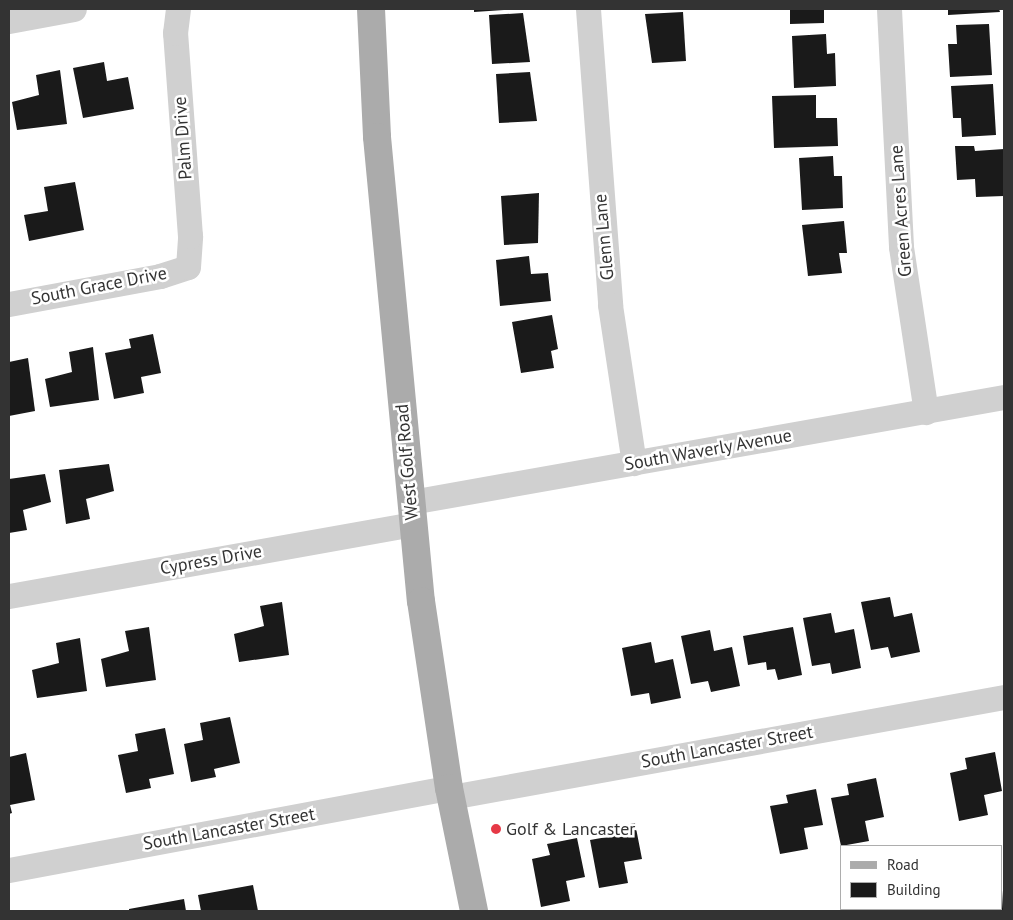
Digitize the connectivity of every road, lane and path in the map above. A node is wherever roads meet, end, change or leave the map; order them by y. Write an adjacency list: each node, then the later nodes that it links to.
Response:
1 (178, 9): 7 (street, Palm Drive)
2 (371, 9): 12 (main road, West Golf Road)
3 (588, 9): 11 (street, Glenn Lane)
4 (889, 9): 10 (street, Green Acres Lane)
5 (64, 10): 6 (street)
6 (9, 21)
7 (188, 267): 8 (street, South Grace Drive)
8 (9, 304)
9 (1004, 397): 10 (street, South Waverly Avenue)
10 (926, 412): 11 (street, South Waverly Avenue)
11 (634, 463): 12 (street, South Waverly Avenue)
12 (411, 513): 13 (street, Cypress Drive); 15 (main road, West Golf Road)
13 (9, 596)
14 (1004, 697): 15 (street, South Lancaster Street)
15 (450, 793): 16 (street, South Lancaster Street); 17 (main road, West Golf Road)
16 (9, 870)
17 (474, 911)

